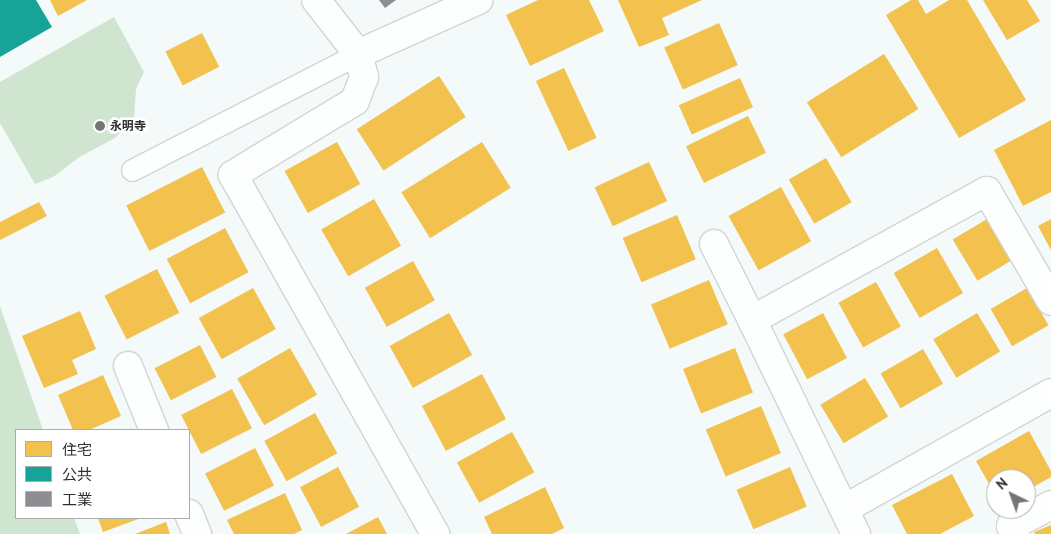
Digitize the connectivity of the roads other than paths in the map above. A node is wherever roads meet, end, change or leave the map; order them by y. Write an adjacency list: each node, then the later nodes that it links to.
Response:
1 (316, 0): 3 (street)
2 (478, 0): 3 (street)
3 (358, 54): 4 (lane); 15 (street)
4 (132, 170)
5 (714, 244): 7 (street)
6 (1051, 301): 7 (street)
7 (752, 320): 12 (street)
8 (128, 366): 10 (street)
9 (1051, 393): 12 (street)
10 (154, 429)
11 (1051, 505): 17 (street)
12 (846, 508): 16 (street)
13 (190, 516): 14 (street)
14 (197, 534)
15 (435, 534)
16 (856, 534)
17 (1015, 534)

